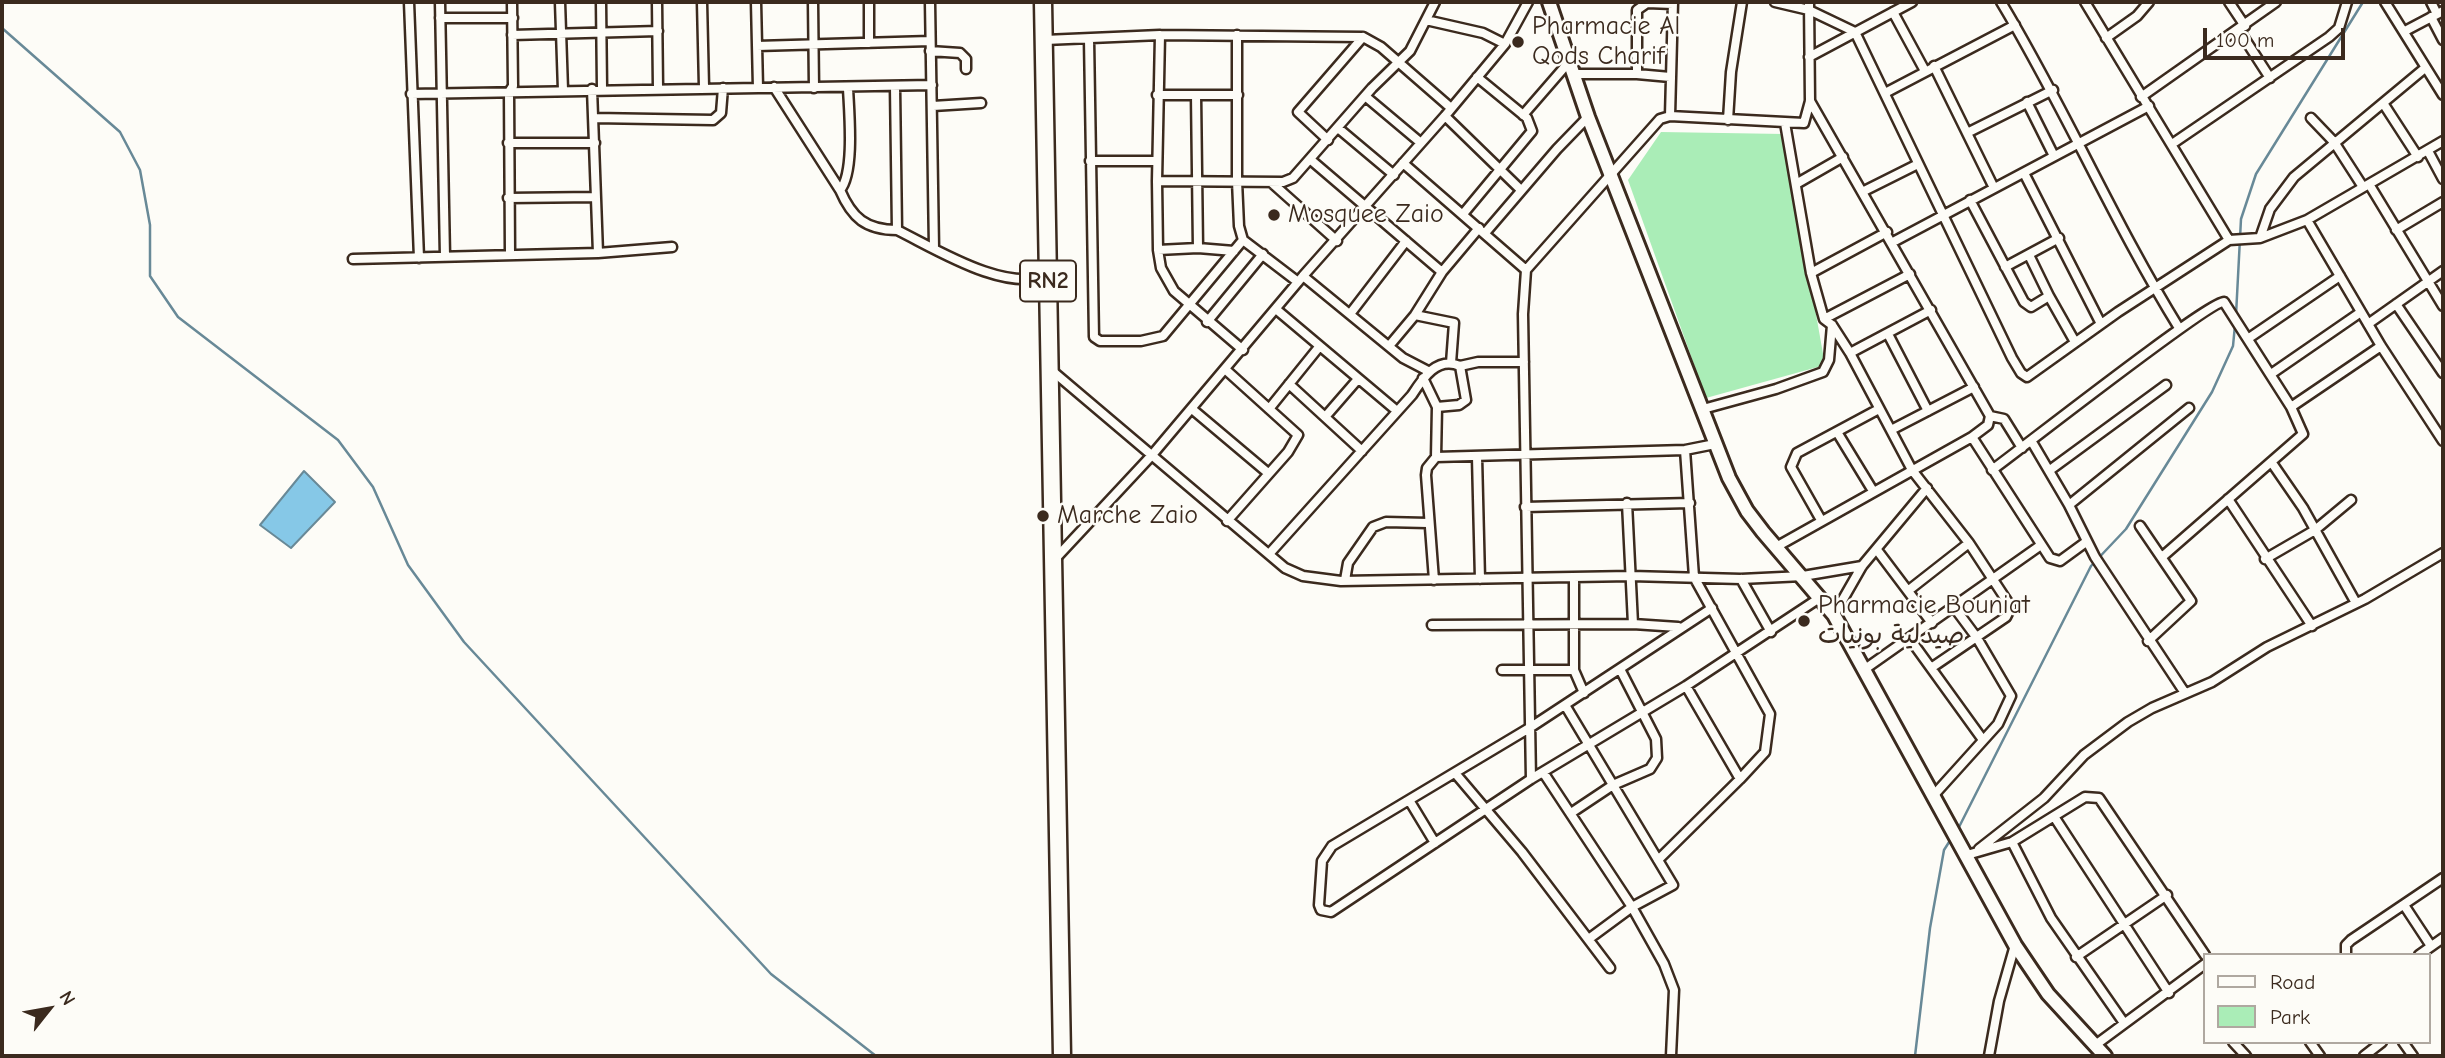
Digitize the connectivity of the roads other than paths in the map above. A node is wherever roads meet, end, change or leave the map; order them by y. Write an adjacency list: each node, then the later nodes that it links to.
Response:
1 (409, 2): 82 (street)
2 (440, 2): 31 (street)
3 (512, 2): 32 (street)
4 (560, 2): 40 (street)
5 (601, 2): 38 (street)
6 (657, 2): 36 (street)
7 (702, 2): 67 (street)
8 (757, 2): 53 (street)
9 (813, 2): 52 (street)
10 (869, 2): 50 (street)
11 (930, 2): 49 (street)
12 (1043, 2): 47 (highway, RN2)
13 (1435, 2): 33 (street)
14 (1528, 2): 51 (street)
15 (1549, 2): 58 (street)
16 (1742, 2): 102 (street)
17 (1775, 2): 28 (street)
18 (1912, 2): 29 (street)
19 (2001, 2): 34 (street)
20 (2085, 2): 45 (street)
21 (2150, 2): 45 (street)
22 (2229, 2): 35 (street)
23 (2276, 2): 35 (street)
24 (2347, 2): 65 (street)
25 (2385, 2): 37 (street)
26 (2431, 2): 30 (street)
27 (1673, 3): 62 (street); 64 (street)
28 (1809, 6): 39 (street); 55 (street)
29 (1893, 12): 39 (street); 61 (street)
30 (2437, 14): 37 (street); 48 (street)
31 (440, 18): 32 (street); 79 (street)
32 (513, 19): 41 (street)
33 (1426, 20): 51 (street); 56 (street)
34 (2015, 25): 57 (street); 78 (street)
35 (2242, 28): 65 (street); 88 (street)
36 (658, 31): 38 (street); 70 (street)
37 (2405, 31): 59 (street)
38 (602, 32): 40 (street); 69 (street)
39 (1855, 32): 55 (street); 81 (street)
40 (559, 34): 41 (street); 77 (street)
41 (512, 35): 80 (street)
42 (1160, 35): 43 (street); 46 (street); 83 (street)
43 (1237, 36): 44 (street); 85 (street)
44 (1363, 37): 56 (street); 108 (street)
45 (2106, 38): 88 (street)
46 (1089, 39): 47 (street); 121 (street)
47 (1045, 40): 177 (highway, RN2)
48 (2443, 40)
49 (930, 41): 50 (street); 54 (street)
50 (869, 43): 52 (street)
51 (1505, 44): 63 (street)
52 (814, 45): 53 (street); 74 (street)
53 (757, 46): 72 (street)
54 (930, 51): 60 (street); 66 (street)
55 (1809, 57): 89 (street)
56 (1398, 62): 87 (street); 95 (street)
57 (1934, 66): 61 (street); 107 (street)
58 (1570, 68): 62 (street); 96 (street); 99 (street)
59 (2425, 68): 86 (street); 92 (street)
60 (966, 69)
61 (1925, 71): 81 (street)
62 (1637, 74): 64 (street)
63 (1476, 77): 95 (street); 96 (street)
64 (1670, 77): 98 (street)
65 (2270, 78): 115 (street)
66 (932, 85): 68 (street); 93 (street)
67 (704, 87): 70 (street); 71 (street)
68 (895, 87): 75 (street); 148 (street)
69 (602, 88): 70 (street); 76 (street)
70 (658, 88)
71 (723, 88): 72 (street); 100 (street)
72 (758, 88): 73 (street)
73 (774, 88): 74 (street); 137 (street)
74 (814, 88): 75 (street)
75 (848, 88): 137 (street)
76 (592, 89): 77 (street); 100 (street)
77 (563, 90): 80 (street)
78 (2053, 90): 90 (street); 114 (street)
79 (442, 92): 80 (street); 82 (street); 168 (street)
80 (509, 92): 111 (street)
81 (1885, 93): 124 (street)
82 (411, 94): 169 (street)
83 (1157, 95): 84 (street); 122 (street)
84 (1196, 95): 85 (street); 130 (street)
85 (1238, 95): 132 (street)
86 (2443, 95)
87 (1365, 96): 106 (street); 113 (street)
88 (2141, 97): 94 (street)
89 (1810, 101): 104 (street); 105 (street)
90 (2027, 102): 107 (street); 117 (street)
91 (981, 103): 93 (street)
92 (2383, 103): 110 (street); 119 (street)
93 (933, 106): 160 (street)
94 (2148, 106): 114 (street); 115 (street)
95 (1451, 108): 97 (street)
96 (1523, 115): 125 (street)
97 (1445, 116): 113 (street); 125 (street)
98 (1670, 116): 102 (street); 128 (street)
99 (1588, 117): 128 (street); 138 (street)
100 (594, 118): 112 (street)
101 (2311, 118): 110 (street)
102 (1728, 120): 103 (street)
103 (1786, 122): 104 (street); 134 (street)
104 (1804, 123): 105 (street)
105 (1826, 125): 118 (street)
106 (1338, 128): 108 (street); 127 (street)
107 (1967, 133): 136 (street)
108 (1328, 140): 120 (street)
109 (2443, 141): 116 (street)
110 (2334, 142): 135 (street); 153 (street)
111 (508, 143): 112 (street); 141 (street)
112 (595, 143): 140 (street)
113 (1421, 143): 123 (street)
114 (2080, 143): 117 (street); 181 (street)
115 (2172, 144): 155 (street)
116 (2428, 151): 119 (street); 129 (street)
117 (2054, 156): 126 (street)
118 (1843, 157): 134 (street); 139 (street)
119 (2418, 157): 135 (street)
120 (1311, 160): 133 (street); 144 (street)
121 (1090, 161): 122 (street); 184 (street)
122 (1157, 161): 131 (street)
123 (1403, 163): 127 (street); 145 (street)
124 (1918, 164): 139 (street); 146 (street)
125 (1502, 169): 138 (street); 145 (street)
126 (2024, 173): 136 (street); 152 (street)
127 (1394, 175): 144 (street)
128 (1611, 176): 172 (street); 222 (street)
129 (2443, 179)
130 (1198, 180): 131 (street); 132 (street); 161 (street)
131 (1157, 181): 162 (street)
132 (1237, 181): 133 (street); 154 (street)
133 (1272, 183): 156 (street)
134 (1796, 184): 175 (street)
135 (2366, 185): 147 (street); 150 (street)
136 (1994, 188): 142 (street)
137 (840, 190): 148 (street)
138 (1521, 190): 149 (street)
139 (1862, 192): 151 (street)
140 (596, 197): 141 (street); 164 (street)
141 (508, 198): 165 (street)
142 (1970, 200): 146 (street); 171 (street)
143 (2443, 202): 150 (street)
144 (1366, 206): 156 (street); 157 (street)
145 (1463, 214): 149 (street)
146 (1943, 214): 158 (street); 199 (street)
147 (2307, 220): 153 (street); 178 (street)
148 (897, 230): 160 (street)
149 (1482, 230): 172 (street); 174 (street)
150 (2396, 230): 180 (street)
151 (1887, 232): 158 (street); 175 (street)
152 (2059, 238): 167 (street); 193 (street)
153 (2260, 238): 155 (street)
154 (1243, 240): 163 (street); 166 (street)
155 (2236, 240): 181 (street)
156 (1337, 241): 179 (street)
157 (1406, 241): 174 (street); 189 (street)
158 (1893, 242): 176 (street)
159 (672, 247): 164 (street)
160 (934, 248): 177 (street)
161 (1198, 248): 162 (street); 163 (street)
162 (1158, 250): 184 (street)
163 (1234, 251): 184 (street)
164 (598, 253): 165 (street)
165 (510, 254): 168 (street)
166 (1264, 254): 179 (street); 192 (street)
167 (2029, 255): 171 (street); 182 (street)
168 (445, 256): 169 (street)
169 (419, 258): 170 (street)
170 (353, 259)
171 (2006, 267): 182 (street)
172 (1526, 270): 205 (street)
173 (2443, 271): 180 (street)
174 (1442, 272): 190 (street)
175 (1811, 273): 191 (street)
176 (1910, 274): 187 (street); 191 (street)
177 (1048, 275): 208 (highway, RN2)
178 (2340, 276): 188 (street); 198 (street)
179 (1301, 279): 186 (street); 189 (street)
180 (2427, 282): 183 (street); 185 (street)
181 (2154, 288): 193 (street); 196 (street)
182 (2049, 296): 199 (street)
183 (2396, 304): 194 (street); 210 (street)
184 (1190, 305): 192 (street)
185 (2443, 306)
186 (1277, 310): 202 (street); 203 (street)
187 (1931, 310): 197 (street); 216 (street)
188 (2361, 312): 194 (street); 212 (street)
189 (1350, 314): 200 (street)
190 (1415, 315): 200 (street); 206 (street)
191 (1824, 319): 195 (street)
192 (1207, 322): 203 (street)
193 (2101, 324): 199 (street)
194 (2368, 324): 201 (street)
195 (1832, 326): 204 (street); 222 (street)
196 (2179, 328): 198 (street); 232 (street)
197 (1888, 334): 204 (street); 225 (street)
198 (2249, 338): 212 (street)
199 (2075, 342)
200 (1389, 346): 211 (street)
201 (2381, 346): 218 (street); 231 (street)
202 (1319, 347): 213 (street); 214 (street)
203 (1243, 351): 209 (street)
204 (1850, 353): 223 (street)
205 (1524, 362): 207 (street); 238 (street)
206 (1451, 363): 207 (street); 211 (street)
207 (1460, 366): 217 (street)
208 (1051, 369): 237 (street); 268 (highway, RN2)
209 (1226, 370): 220 (street); 221 (street)
210 (2443, 373)
211 (1425, 374): 217 (street); 224 (street)
212 (2271, 374): 218 (street)
213 (1358, 379): 224 (street); 227 (street)
214 (1289, 384): 221 (street); 227 (street)
215 (2166, 385): 244 (street)
216 (1974, 387): 225 (street); 226 (street)
217 (1437, 407): 239 (street)
218 (2291, 407): 241 (street)
219 (2189, 408): 252 (street)
220 (1192, 409): 237 (street); 245 (street)
221 (1269, 409): 245 (street)
222 (1703, 409): 233 (street)
223 (1879, 409): 228 (street); 229 (street)
224 (1397, 411): 236 (street)
225 (1928, 411): 228 (street)
226 (1990, 415): 230 (street); 234 (street)
227 (1325, 417): 236 (street)
228 (1891, 430): 242 (street)
229 (1837, 432): 247 (street); 254 (street)
230 (1972, 437): 242 (street); 243 (street)
231 (2443, 441)
232 (2032, 442): 234 (street); 244 (street)
233 (1715, 443): 235 (street); 262 (street)
234 (2022, 448): 243 (street)
235 (1685, 450): 238 (street); 251 (street)
236 (1362, 451): 265 (street)
237 (1152, 455): 255 (street); 268 (street)
238 (1527, 455): 240 (street); 253 (street)
239 (1436, 457): 240 (street); 256 (street)
240 (1477, 457): 276 (street)
241 (2272, 463): 248 (street); 258 (street)
242 (1912, 470): 246 (street); 247 (street)
243 (1992, 470): 261 (street)
244 (2050, 470): 252 (street)
245 (1268, 473): 255 (street)
246 (1927, 488): 260 (street); 263 (street)
247 (1873, 491): 254 (street)
248 (2228, 499): 266 (street); 267 (street)
249 (2350, 500): 258 (street)
250 (1627, 503): 251 (street); 253 (street); 270 (street)
251 (1690, 503): 274 (street)
252 (2069, 505): 259 (street)
253 (1525, 506): 273 (street)
254 (1821, 520): 262 (street)
255 (1227, 521): 265 (street)
256 (1428, 523): 278 (street); 279 (street)
257 (2140, 526): 266 (street)
258 (2315, 530): 267 (street); 282 (street)
259 (2086, 542): 261 (street); 296 (street)
260 (1969, 543): 275 (street); 280 (street)
261 (2041, 545): 275 (street)
262 (1776, 547): 271 (street)
263 (1877, 550): 269 (street); 280 (street)
264 (2443, 553): 282 (street)
265 (1269, 554): 278 (street)
266 (2162, 557): 296 (street)
267 (2265, 559): 291 (street)
268 (1054, 561): 345 (highway, RN2)
269 (1862, 566): 271 (street); 285 (street)
270 (1632, 576): 272 (street); 274 (street); 288 (street)
271 (1802, 576): 277 (street); 281 (street)
272 (1574, 577): 273 (street); 290 (street)
273 (1528, 578): 276 (street); 287 (street)
274 (1694, 578): 277 (street); 284 (street)
275 (1993, 578): 283 (street); 294 (street)
276 (1480, 579): 279 (street)
277 (1741, 579): 293 (street)
278 (1345, 580): 279 (street)
279 (1434, 580)
280 (1909, 590): 286 (street)
281 (1821, 597): 285 (street); 293 (street)
282 (2356, 604): 291 (street)
283 (1954, 607): 286 (street); 294 (street)
284 (1712, 608): 292 (street); 297 (street)
285 (1835, 615): 300 (street)
286 (1932, 623): 295 (street)
287 (1527, 624): 289 (street); 290 (street); 302 (street)
288 (1633, 624): 290 (street); 292 (street)
289 (1432, 625)
290 (1575, 625): 303 (street)
291 (2312, 626): 306 (street)
292 (1678, 627): 299 (street)
293 (1771, 632): 297 (street)
294 (1977, 638): 298 (street); 310 (street)
295 (1910, 639): 298 (street); 300 (street)
296 (2148, 641): 306 (street)
297 (1737, 654): 304 (street); 315 (street)
298 (1931, 668): 310 (street)
299 (1620, 669): 305 (street); 308 (street)
300 (1865, 669): 317 (street)
301 (1502, 670): 302 (street)
302 (1530, 670): 303 (street); 309 (street)
303 (1574, 670): 305 (street)
304 (1686, 686): 308 (street); 315 (street)
305 (1584, 693): 307 (street)
306 (2185, 694): 324 (street)
307 (1565, 705): 309 (street); 311 (street)
308 (1643, 713): 311 (street); 316 (street)
309 (1531, 727): 313 (street); 314 (street)
310 (1983, 740): 317 (street)
311 (1588, 744): 312 (street); 316 (street)
312 (1544, 772): 314 (street); 320 (street)
313 (1455, 773): 318 (street); 319 (street)
314 (1531, 779): 319 (street)
315 (1740, 779): 325 (street)
316 (1613, 785): 320 (street); 325 (street)
317 (1933, 796): 324 (street)
318 (1409, 800): 322 (street); 322 (street)
319 (1485, 810): 322 (street); 331 (street)
320 (1571, 813): 329 (street)
321 (2055, 818): 323 (street); 327 (street); 330 (street)
322 (1435, 842)
323 (2012, 842): 324 (street); 338 (street)
324 (1973, 852): 333 (street)
325 (1658, 860): 329 (street)
326 (2443, 878): 328 (street)
327 (2167, 895): 330 (street); 335 (street)
328 (2404, 905): 334 (street); 336 (street)
329 (1632, 907): 331 (street); 346 (street)
330 (2123, 926): 338 (street); 341 (street)
331 (1590, 938): 340 (street)
332 (2443, 938): 334 (street)
333 (2015, 945): 344 (street); 347 (street)
334 (2431, 946): 337 (street)
335 (2204, 953)
336 (2346, 953)
337 (2422, 953)
338 (2076, 957): 342 (street)
339 (2204, 965): 341 (street)
340 (1610, 968)
341 (2169, 993): 342 (street)
342 (2124, 1023): 344 (street)
343 (2379, 1044): 349 (street)
344 (2094, 1046): 348 (street)
345 (1062, 1056)
346 (1671, 1056)
347 (1989, 1056)
348 (2105, 1056)
349 (2364, 1056)

